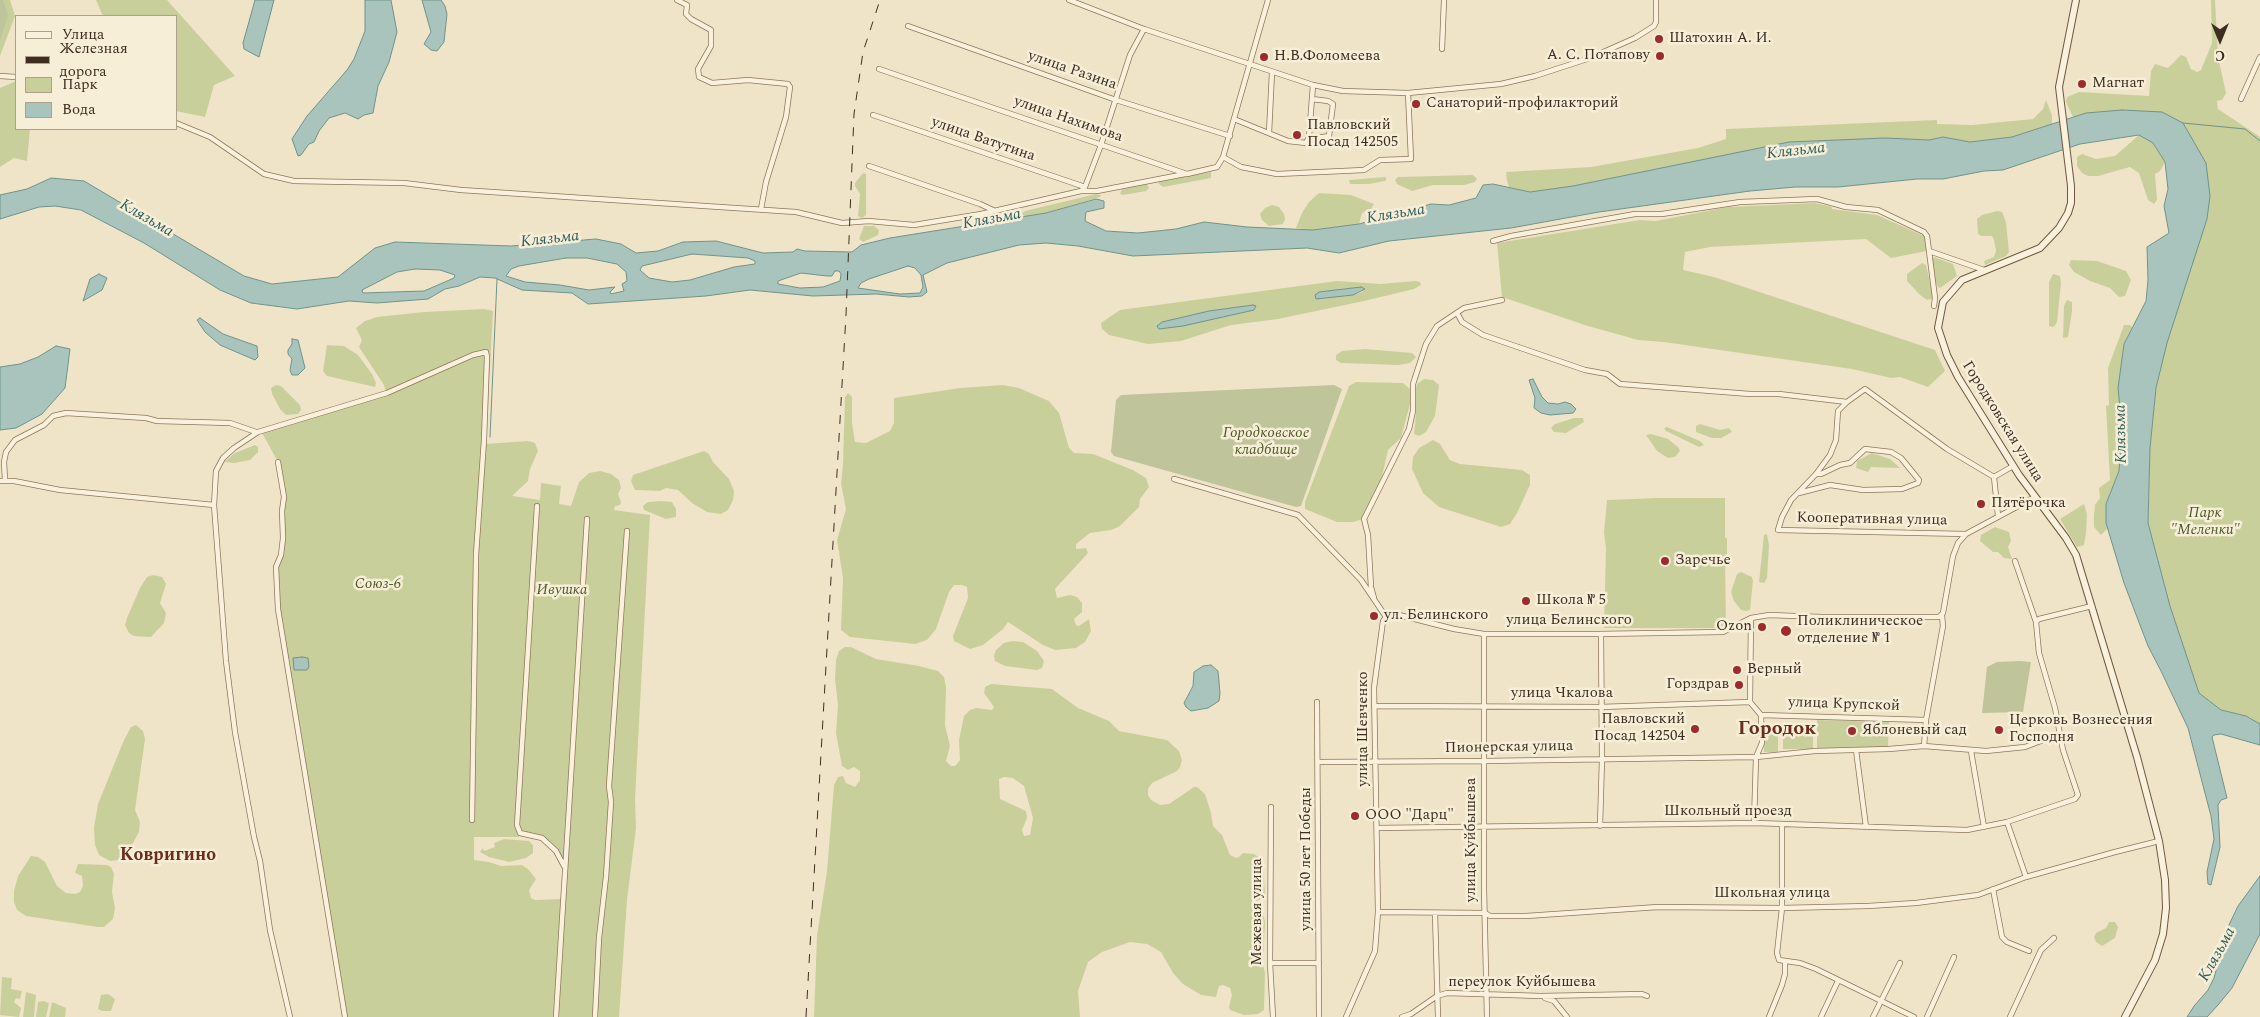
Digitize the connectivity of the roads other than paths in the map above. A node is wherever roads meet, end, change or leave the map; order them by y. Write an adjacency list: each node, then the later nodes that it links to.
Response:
1 (677, 0): 35 (street)
2 (1069, 0): 8 (street)
3 (1268, 0): 11 (street)
4 (1444, 0): 9 (street)
5 (1656, 0): 18 (street)
6 (2076, 0): 39 (main road, Городковская улица)
7 (908, 26): 21 (street, улица Разина)
8 (1144, 29): 11 (street); 21 (street)
9 (1442, 50)
10 (2260, 57): 20 (street)
11 (1249, 65): 13 (street); 24 (street)
12 (879, 69): 29 (street, улица Нахимова)
13 (1272, 72): 16 (street); 26 (street)
14 (0, 76): 15 (street)
15 (15, 77)
16 (1312, 85): 17 (street); 19 (street)
17 (1330, 89): 18 (street); 22 (street)
18 (1408, 93): 30 (street)
19 (1312, 99): 22 (street); 28 (street)
20 (2241, 99)
21 (1116, 100): 27 (street, улица Разина); 29 (street)
22 (1328, 101): 28 (street)
23 (873, 115): 33 (street, улица Ватутина)
24 (1234, 119): 26 (street); 27 (street)
25 (178, 124): 35 (street)
26 (1269, 133): 28 (street)
27 (1230, 136): 30 (street)
28 (1309, 137)
29 (1101, 145): 32 (street, улица Нахимова); 33 (street)
30 (1223, 157): 32 (street)
31 (869, 166): 36 (street)
32 (1187, 174): 34 (street)
33 (1085, 187): 34 (street)
34 (1081, 191): 36 (street)
35 (762, 210): 36 (street)
36 (996, 212)
37 (1493, 241): 38 (street)
38 (1928, 251): 39 (street); 41 (street)
39 (1984, 270): 46 (main road, Городковская улица)
40 (1502, 300): 42 (street)
41 (1934, 306)
42 (1457, 313): 43 (street); 60 (street)
43 (1846, 402): 47 (street); 48 (street)
44 (258, 432): 50 (street); 53 (street); 85 (street)
45 (278, 462): 116 (street)
46 (2013, 466): 48 (street); 52 (main road, Городковская улица)
47 (1816, 474): 51 (street); 51 (street)
48 (1994, 477): 55 (street)
49 (1174, 479): 60 (street)
50 (1, 481): 53 (street)
51 (1797, 494): 58 (street, Кооперативная улица)
52 (2036, 497): 55 (street); 61 (main road, Городковская улица)
53 (214, 504): 115 (street)
54 (537, 506): 95 (street)
55 (1998, 516): 58 (street)
56 (587, 519): 95 (street)
57 (627, 531): 118 (street)
58 (1966, 534): 62 (street)
59 (2015, 561): 65 (street)
60 (1374, 598): 63 (street)
61 (2092, 606): 65 (street); 94 (main road, Городковская улица)
62 (1941, 616): 64 (street); 74 (street)
63 (1386, 617): 66 (street, улица Белинского); 70 (street, улица Шевченко)
64 (1751, 618): 67 (street, улица Белинского); 69 (street)
65 (2036, 622): 75 (street)
66 (1484, 634): 67 (street, улица Белинского); 71 (street, улица Куйбышева)
67 (1601, 634): 72 (street)
68 (1318, 702): 81 (street, улица 50 лет Победы)
69 (1750, 702): 72 (street, улица Чкалова); 73 (street)
70 (1374, 706): 71 (street, улица Чкалова); 82 (street, улица Шевченко)
71 (1483, 707): 72 (street, улица Чкалова); 83 (street, улица Куйбышева)
72 (1600, 707): 80 (street)
73 (1762, 715): 74 (street, улица Крупской); 79 (street)
74 (1926, 720): 76 (street)
75 (2059, 734): 78 (street, Пионерская улица); 86 (street, Школьный проезд)
76 (1924, 746): 77 (street, Пионерская улица); 78 (street, Пионерская улица)
77 (1856, 750): 79 (street, Пионерская улица); 91 (street)
78 (1971, 751): 92 (street)
79 (1756, 757): 80 (street, Пионерская улица); 87 (street)
80 (1602, 759): 83 (street, Пионерская улица); 89 (street)
81 (1319, 762): 82 (street, Пионерская улица); 107 (street, улица 50 лет Победы)
82 (1376, 762): 83 (street, Пионерская улица); 93 (street, улица Шевченко)
83 (1484, 762): 90 (street, улица Куйбышева)
84 (1271, 807): 106 (street, Межевая улица)
85 (472, 820)
86 (2007, 822): 92 (street, Школьный проезд); 96 (street)
87 (1754, 823): 88 (street, Школьный проезд); 89 (street, Школьный проезд)
88 (1782, 824): 91 (street, Школьный проезд); 98 (street)
89 (1600, 826): 90 (street, Школьный проезд)
90 (1484, 827): 93 (street, Школьный проезд); 101 (street, улица Куйбышева)
91 (1866, 827): 92 (street, Школьный проезд)
92 (1984, 827)
93 (1377, 828): 99 (street, улица Шевченко)
94 (2159, 841): 96 (street, Школьная улица); 132 (main road, Городковская улица)
95 (565, 867): 117 (street)
96 (2026, 878): 97 (street, Школьная улица)
97 (1993, 890): 98 (street, Школьная улица); 103 (street)
98 (1782, 908): 101 (street, Школьная улица); 105 (street)
99 (1378, 912): 100 (street, Школьная улица); 121 (street, улица Шевченко)
100 (1435, 913): 101 (street, Школьная улица); 111 (street)
101 (1485, 913): 110 (street, улица Куйбышева)
102 (2054, 938): 131 (street)
103 (2028, 951)
104 (1954, 957): 130 (street)
105 (1785, 962): 109 (street); 126 (street)
106 (1270, 963): 107 (street); 119 (street, Межевая улица)
107 (1319, 963): 120 (street, улица 50 лет Победы)
108 (1900, 963): 114 (street)
109 (1838, 981): 114 (street); 127 (street)
110 (1487, 994): 111 (street, переулок Куйбышева); 112 (street, переулок Куйбышева); 124 (street, улица Куйбышева)
111 (1438, 996): 122 (street, переулок Куйбышева); 123 (street)
112 (1541, 996): 113 (street, переулок Куйбышева); 125 (street)
113 (1647, 996)
114 (1881, 1001): 128 (street); 129 (street)
115 (290, 1017)
116 (345, 1017)
117 (556, 1017)
118 (595, 1017)
119 (1273, 1017)
120 (1319, 1017)
121 (1346, 1017)
122 (1402, 1017)
123 (1438, 1017)
124 (1487, 1017)
125 (1567, 1017)
126 (1769, 1017)
127 (1821, 1017)
128 (1873, 1017)
129 (1914, 1017)
130 (1927, 1017)
131 (2010, 1017)
132 (2126, 1017)

